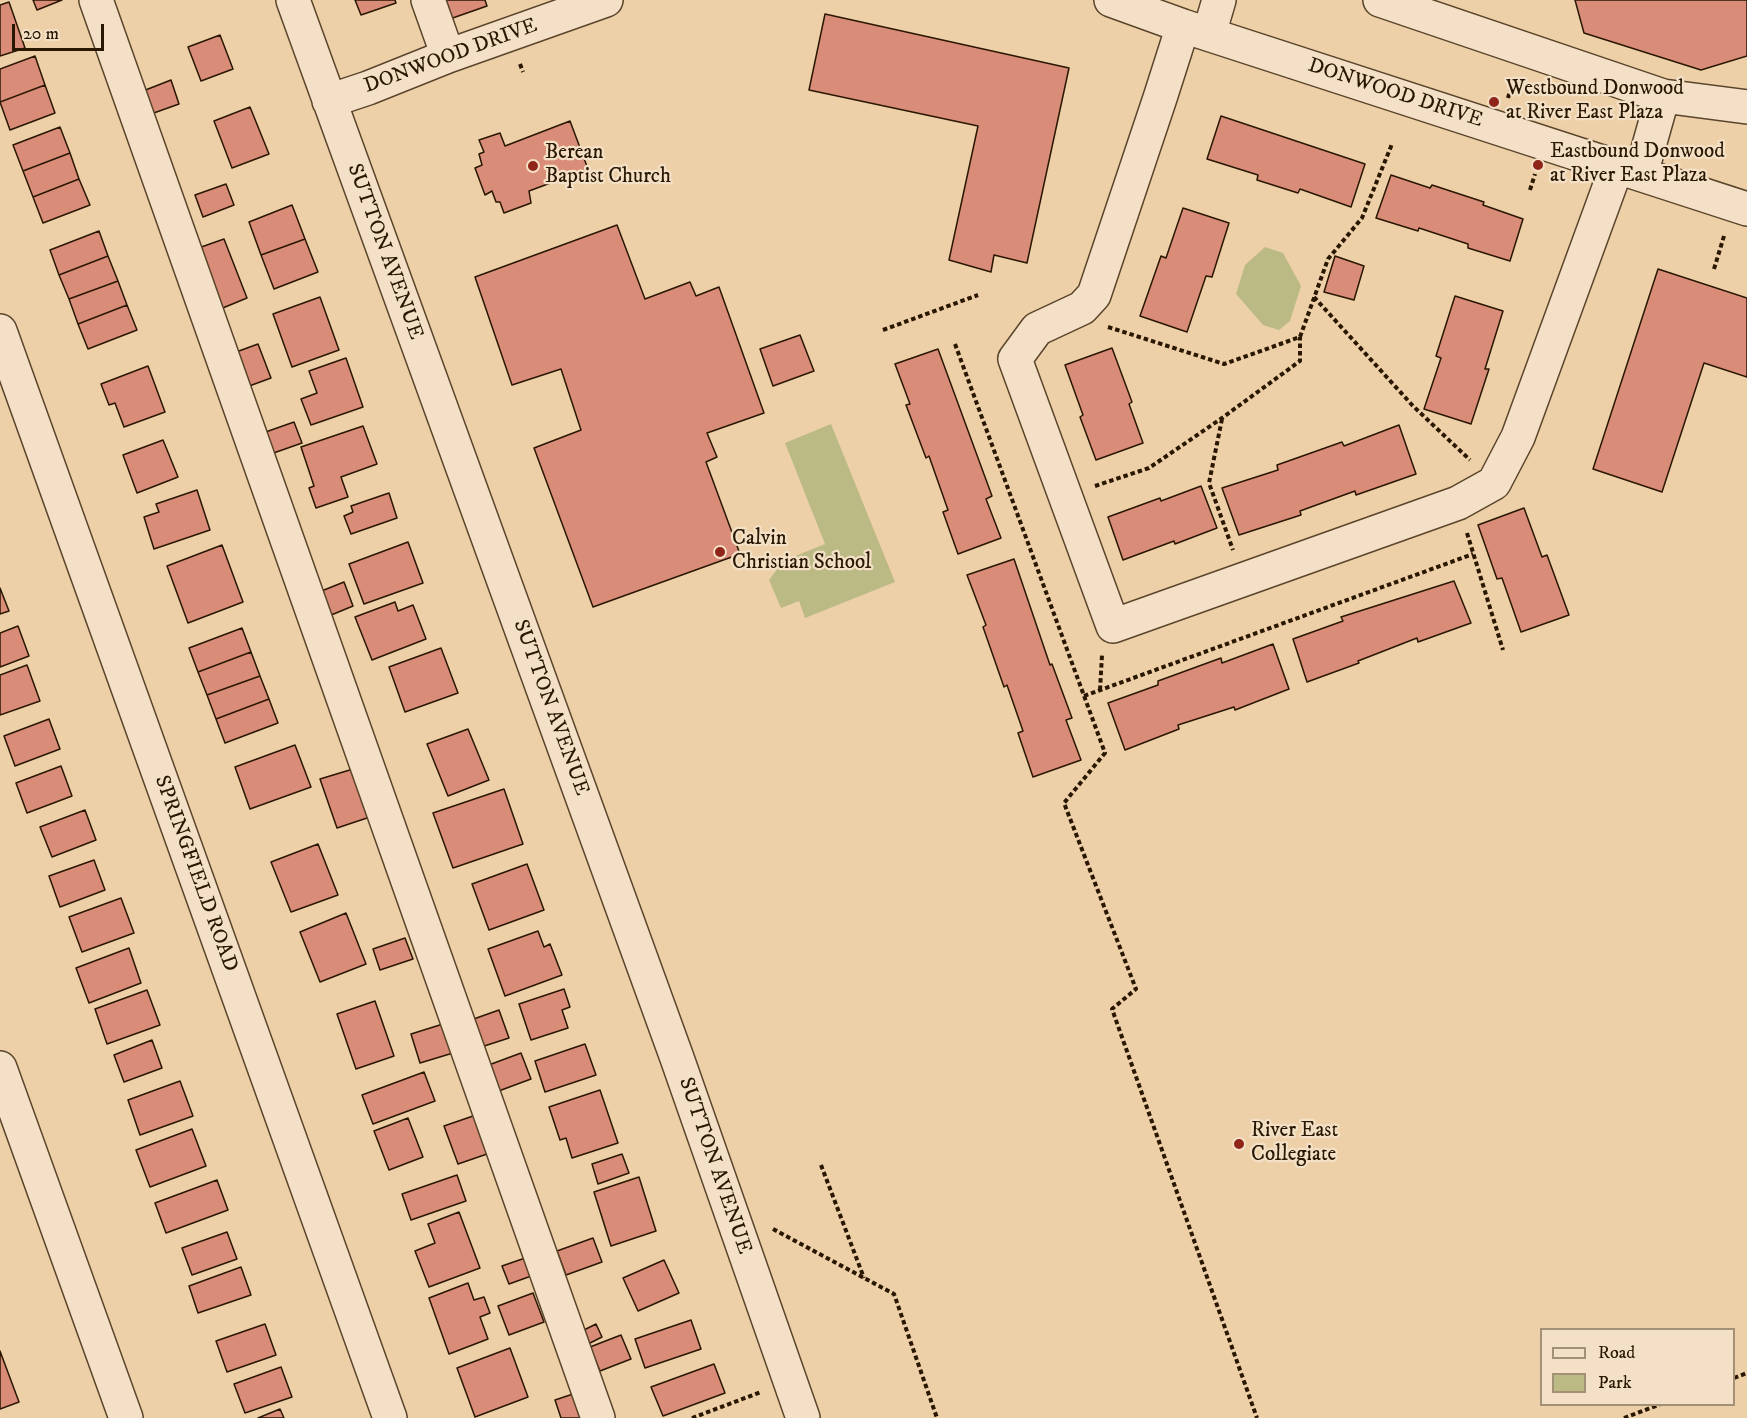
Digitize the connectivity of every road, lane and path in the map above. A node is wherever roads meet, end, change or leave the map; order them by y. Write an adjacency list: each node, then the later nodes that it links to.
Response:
1 (96, 0): 42 (street)
2 (293, 0): 11 (street, SUTTON AVENUE)
3 (428, 0): 9 (street)
4 (606, 0): 9 (street, DONWOOD DRIVE)
5 (1112, 0): 8 (street, DONWOOD DRIVE)
6 (1219, 0): 8 (street)
7 (1380, 0): 10 (street)
8 (1196, 30): 15 (street, DONWOOD DRIVE); 22 (street)
9 (448, 56): 11 (street, DONWOOD DRIVE)
10 (1663, 96): 12 (street); 15 (street)
11 (329, 101): 43 (street, SUTTON AVENUE)
12 (1747, 107)
13 (1392, 144): 21 (path)
14 (1538, 165): 16 (path)
15 (1629, 170): 17 (street, DONWOOD DRIVE); 28 (street)
16 (1530, 190)
17 (1747, 209)
18 (1724, 236): 19 (path)
19 (1714, 269)
20 (978, 295): 23 (path)
21 (1314, 297): 25 (path); 28 (path)
22 (1082, 308): 25 (path); 29 (street)
23 (883, 330)
24 (0, 331): 41 (street, SPRINGFIELD ROAD)
25 (1300, 337): 27 (path)
26 (955, 344): 34 (path)
27 (1222, 418): 29 (path); 32 (path)
28 (1494, 483): 30 (street)
29 (1065, 496): 32 (street)
30 (1458, 503): 31 (path); 32 (street)
31 (1473, 554): 33 (path); 34 (path)
32 (1244, 579)
33 (1503, 650)
34 (1084, 696): 45 (path)
35 (0, 1068): 40 (street)
36 (821, 1165): 38 (path)
37 (773, 1229): 38 (path)
38 (865, 1279): 44 (path)
39 (1656, 1406): 46 (path)
40 (126, 1418)
41 (390, 1418)
42 (598, 1418)
43 (803, 1418)
44 (937, 1418)
45 (1257, 1418)
46 (1624, 1418)

